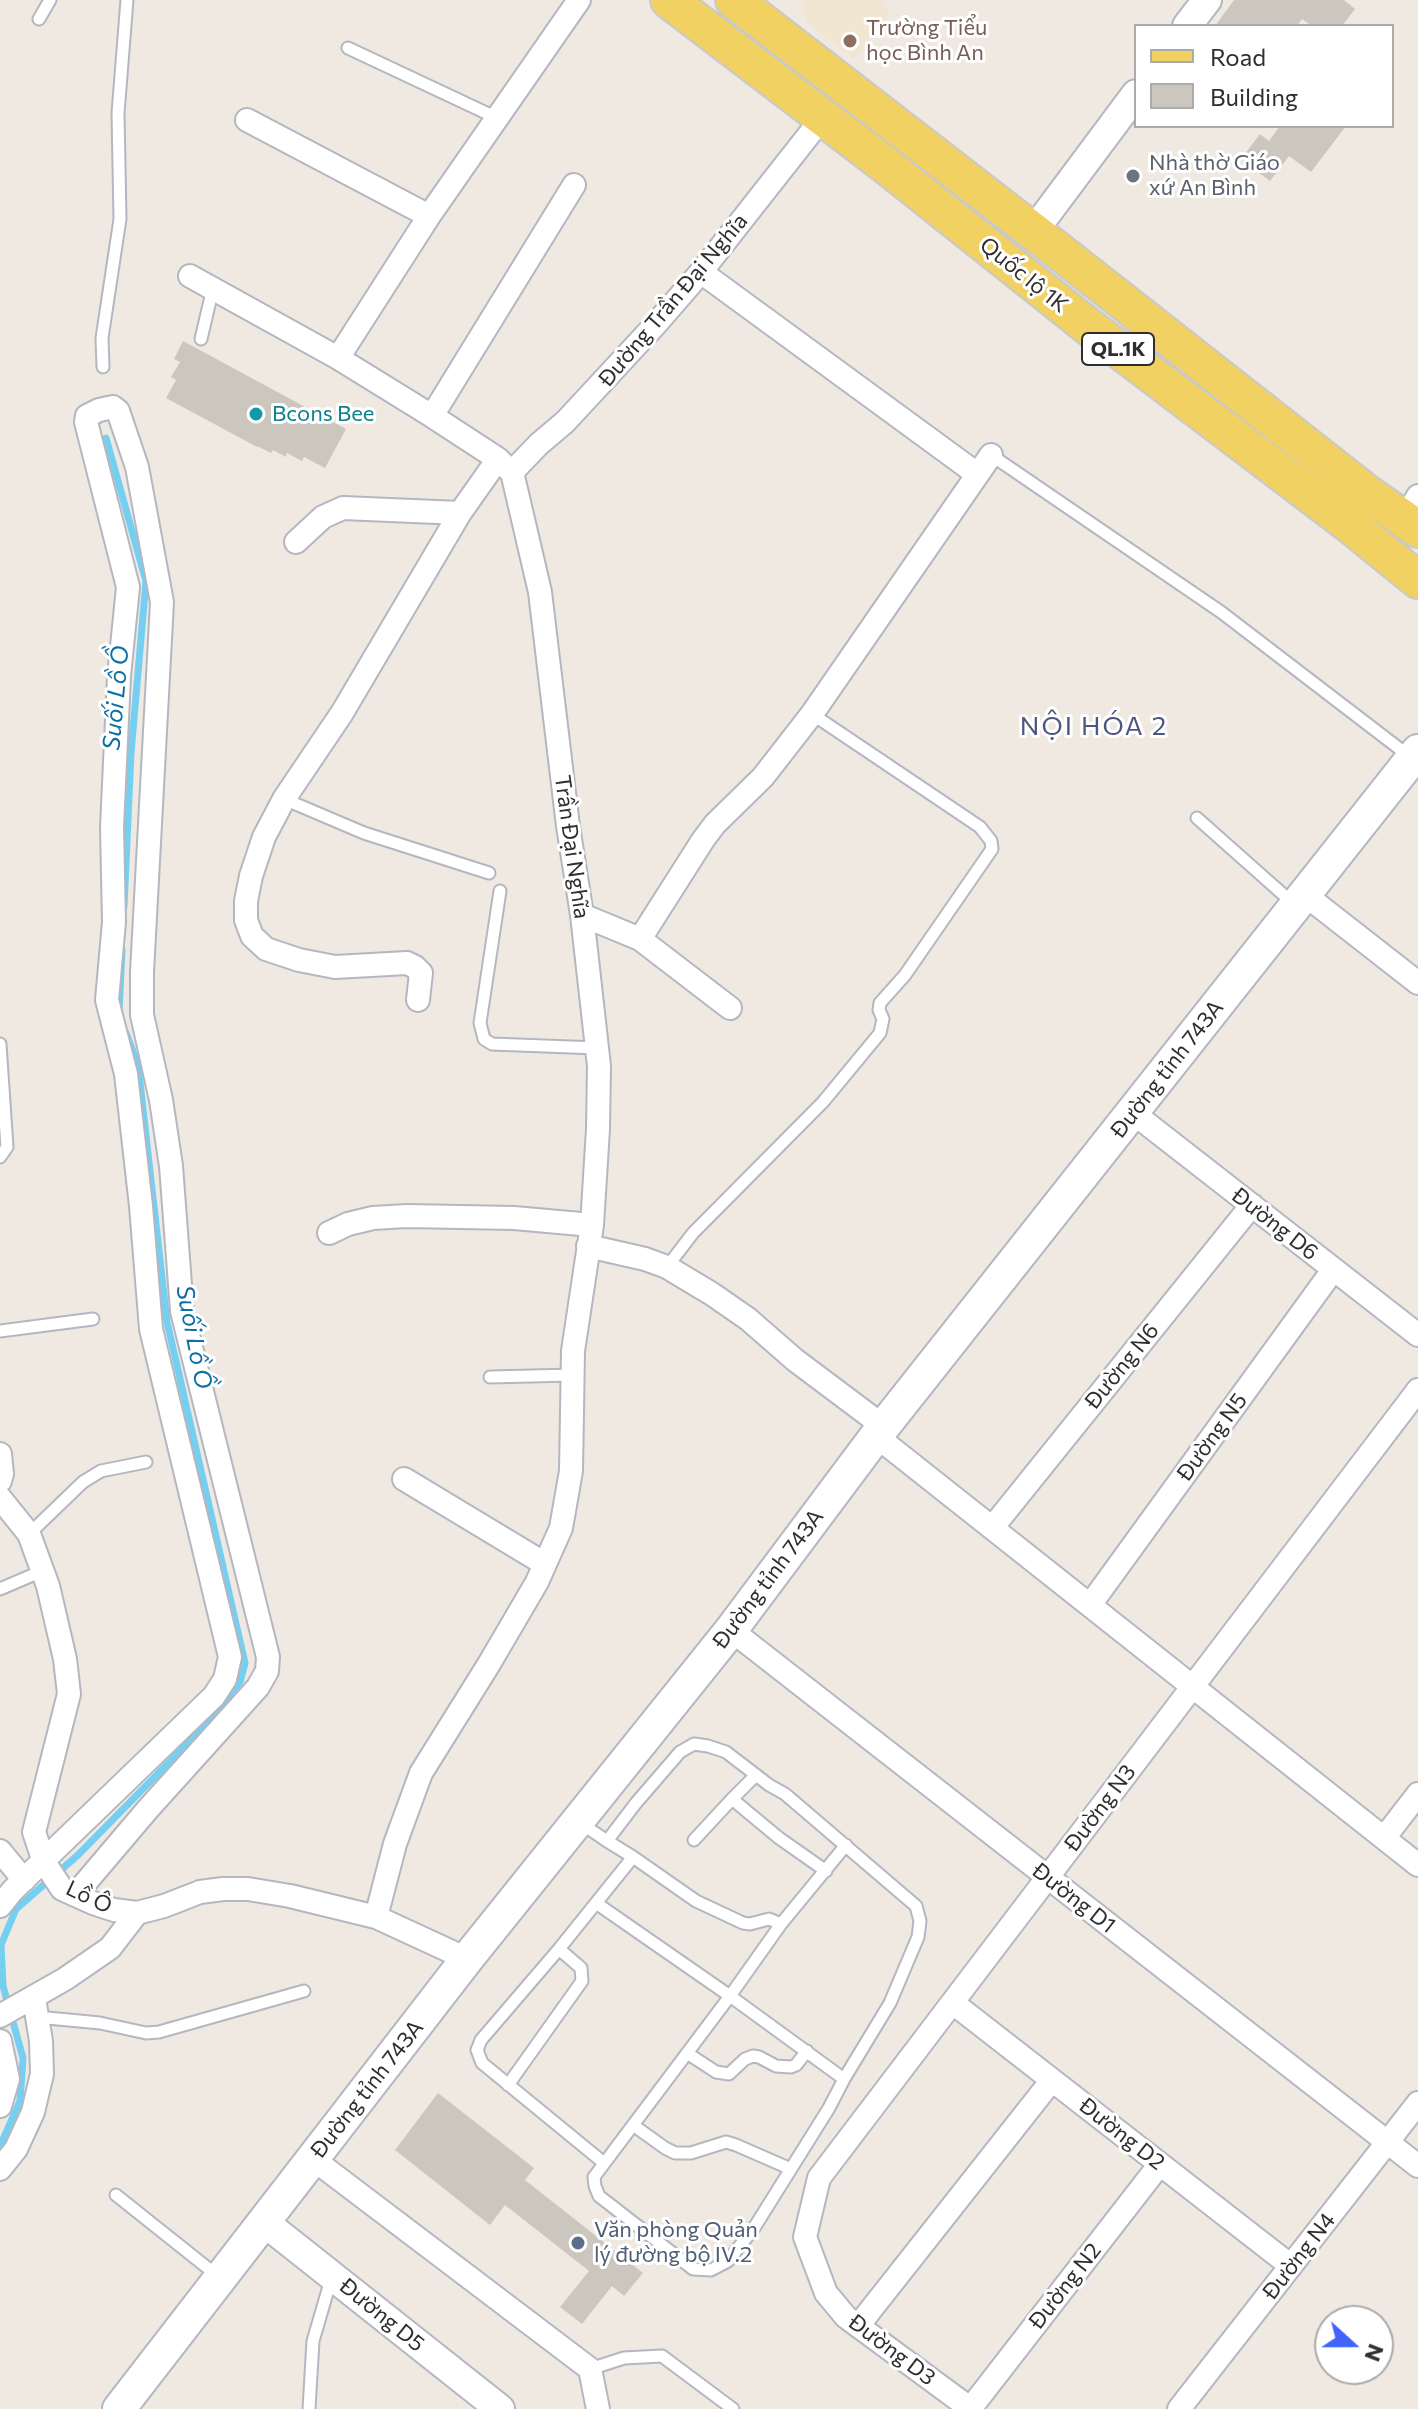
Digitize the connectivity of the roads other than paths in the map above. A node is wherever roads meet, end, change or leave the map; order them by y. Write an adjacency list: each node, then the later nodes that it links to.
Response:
1 (50, 0): 7 (lane)
2 (127, 0): 23 (lane)
3 (579, 0): 12 (street)
4 (669, 0): 11 (main road, Quốc lộ 1K / QL.1K)
5 (734, 0): 16 (main road, Quốc lộ 1K / QL.1K)
6 (1207, 0): 8 (street)
7 (39, 19)
8 (1189, 24)
9 (348, 48): 12 (lane)
10 (1134, 97): 16 (street)
11 (823, 117): 17 (main road, Quốc lộ 1K / QL.1K); 18 (street, Đường Trần Đại Nghĩa)
12 (497, 118): 15 (street)
13 (247, 120): 15 (street)
14 (574, 185): 24 (street)
15 (429, 216): 22 (street)
16 (1033, 232): 17 (main road); 29 (main road, Quốc lộ 1K / QL.1K)
17 (1010, 264): 31 (main road, Quốc lộ 1K / QL.1K)
18 (701, 272): 26 (street, Đường Trần Đại Nghĩa); 27 (street)
19 (190, 276): 20 (street)
20 (213, 288): 21 (lane); 22 (street)
21 (201, 339)
22 (338, 358): 24 (street)
23 (103, 367)
24 (432, 416): 26 (street)
25 (991, 455): 27 (street); 33 (lane)
26 (505, 466): 28 (street, Đường Trần Đại Nghĩa); 40 (street, Trần Đại Nghĩa)
27 (977, 474): 32 (street)
28 (460, 513): 30 (street); 34 (street, Đường Trần Đại Nghĩa)
29 (1414, 515)
30 (296, 542)
31 (1418, 580)
32 (812, 714): 41 (street); 52 (lane)
33 (1415, 754): 39 (main road, Đường tỉnh 743A)
34 (284, 799): 37 (lane); 43 (street, Đường Trần Đại Nghĩa)
35 (1197, 818): 39 (lane)
36 (131, 839): 36 (street); 87 (street); 87 (street)
37 (489, 873)
38 (500, 891): 46 (lane)
39 (1300, 900): 42 (street); 47 (main road, Đường tỉnh 743A)
40 (582, 915): 41 (street); 46 (street, Trần Đại Nghĩa)
41 (640, 939): 44 (street)
42 (1418, 983)
43 (418, 1000)
44 (730, 1008)
45 (0, 1044): 48 (lane)
46 (597, 1048): 51 (street, Trần Đại Nghĩa)
47 (1132, 1112): 49 (street, Đường D6); 60 (main road, Đường tỉnh 743A)
48 (0, 1157)
49 (1252, 1205): 53 (street, Đường D6); 66 (street, Đường N6)
50 (329, 1233): 51 (street)
51 (590, 1236): 52 (street); 57 (street, Trần Đại Nghĩa)
52 (667, 1267): 60 (street)
53 (1333, 1270): 56 (street, Đường D6); 71 (street, Đường N5)
54 (93, 1319): 55 (lane)
55 (0, 1331)
56 (1418, 1335)
57 (573, 1375): 58 (lane); 68 (street, Trần Đại Nghĩa)
58 (490, 1377)
59 (1418, 1390): 73 (street, Đường N3)
60 (879, 1431): 66 (street); 72 (main road, Đường tỉnh 743A)
61 (0, 1454): 64 (street)
62 (146, 1462): 67 (lane)
63 (404, 1479): 68 (street)
64 (0, 1481)
65 (0, 1498): 67 (street, Lồ Ô)
66 (992, 1528): 71 (street)
67 (29, 1534): 69 (street, Lồ Ô)
68 (545, 1564): 92 (street, Trần Đại Nghĩa)
69 (42, 1571): 70 (lane); 87 (street, Lồ Ô)
70 (0, 1589)
71 (1090, 1605): 73 (street)
72 (731, 1630): 77 (main road, Đường tỉnh 743A); 86 (street, Đường D1)
73 (1193, 1687): 78 (street); 86 (street, Đường N3)
74 (756, 1775): 76 (lane); 80 (lane); 81 (lane)
75 (1418, 1794): 78 (street)
76 (732, 1799): 79 (lane); 85 (lane)
77 (578, 1821): 80 (lane); 95 (main road, Đường tỉnh 743A)
78 (1384, 1838): 84 (street)
79 (694, 1840)
80 (607, 1841): 83 (lane)
81 (846, 1845): 85 (lane); 103 (lane)
82 (0, 1851): 88 (street)
83 (633, 1857): 89 (lane); 93 (lane)
84 (1418, 1865)
85 (826, 1871): 93 (lane)
86 (1048, 1877): 98 (street, Đường N3); 109 (street, Đường D1)
87 (58, 1879): 88 (street); 91 (street, Lồ Ô)
88 (24, 1880): 90 (street)
89 (596, 1903): 94 (lane); 97 (lane)
90 (0, 1906)
91 (137, 1913): 92 (street, Lồ Ô); 99 (street)
92 (376, 1917): 95 (street, Lồ Ô)
93 (781, 1924): 97 (lane)
94 (559, 1949): 105 (lane); 105 (lane)
95 (467, 1959): 110 (main road, Đường tỉnh 743A)
96 (304, 1991): 99 (lane)
97 (730, 1996): 101 (lane); 102 (lane)
98 (953, 2003): 104 (street, Đường D2); 118 (street, Đường N3)
99 (20, 2009): 114 (street)
100 (0, 2041): 107 (street)
101 (807, 2051): 102 (lane); 103 (lane)
102 (687, 2053): 108 (lane)
103 (844, 2079): 115 (lane)
104 (1052, 2080): 112 (street, Đường D2); 122 (street)
105 (508, 2085): 111 (lane)
106 (1418, 2103): 109 (street, Đường N4)
107 (0, 2106)
108 (633, 2125): 111 (lane); 115 (lane)
109 (1387, 2142): 113 (street, Đường D1); 119 (street, Đường N4)
110 (313, 2159): 117 (main road, Đường tỉnh 743A); 123 (street)
111 (604, 2163): 115 (lane)
112 (1160, 2164): 119 (street, Đường D2); 129 (street, Đường N2)
113 (1418, 2166)
114 (0, 2169)
115 (791, 2169)
116 (116, 2195): 121 (lane)
117 (264, 2222): 120 (street, Đường D5); 121 (main road, Đường tỉnh 743A)
118 (805, 2237): 122 (street, Đường D3)
119 (1291, 2266): 130 (street, Đường N4)
120 (333, 2276): 125 (lane); 126 (street, Đường D5)
121 (220, 2278): 124 (main road, Đường tỉnh 743A)
122 (858, 2326): 129 (street, Đường D3)
123 (590, 2369): 127 (street); 128 (lane)
124 (119, 2409)
125 (309, 2409)
126 (500, 2409)
127 (598, 2409)
128 (733, 2409)
129 (970, 2409)
130 (1179, 2409)

